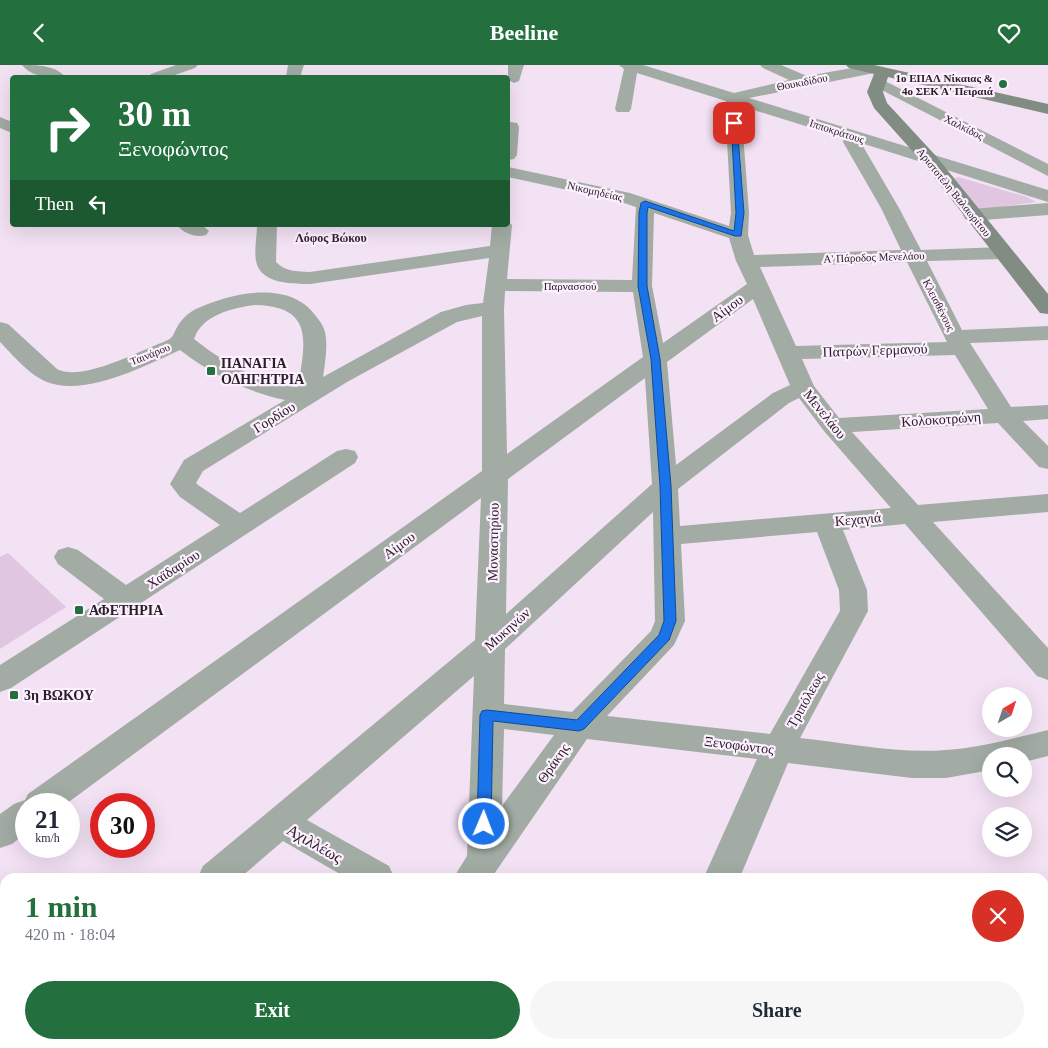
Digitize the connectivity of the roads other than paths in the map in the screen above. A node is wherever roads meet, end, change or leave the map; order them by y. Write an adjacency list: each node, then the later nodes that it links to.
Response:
1 (30, 65): 8 (street)
2 (158, 65): 6 (street)
3 (190, 65): 6 (street)
4 (768, 65): 10 (street)
5 (630, 66): 11 (street, Ιπποκράτους); 12 (street)
6 (174, 71): 9 (street)
7 (871, 73): 10 (street, Θουκιδίδου); 13 (street); 17 (street, Αριστοτέλη Βαλαωρίτου); 18 (street, Χαλκίδος)
8 (52, 75)
9 (162, 75)
10 (805, 81): 11 (street, Θουκιδίδου)
11 (735, 99): 16 (street, Ιπποκράτους); 26 (street, Μενελάου)
12 (624, 109)
13 (1048, 109)
14 (511, 127): 15 (street)
15 (510, 136)
16 (853, 136): 17 (street, Ιπποκράτους); 29 (street, Κλεισθένους)
17 (930, 161): 20 (street, Ιπποκράτους); 23 (street, Αριστοτέλη Βαλαωρίτου)
18 (1048, 171)
19 (510, 172): 21 (street, Νικομηδείας)
20 (1048, 196)
21 (645, 203): 26 (street, Νικομηδείας); 32 (street, Θράκης)
22 (1048, 209): 23 (street)
23 (972, 215): 28 (street, Αριστοτέλη Βαλαωρίτου)
24 (267, 227): 31 (street)
25 (502, 227): 27 (street, Μοναστηρίου)
26 (738, 235): 30 (street, Μενελάου)
27 (500, 250): 31 (street); 34 (street, Μοναστηρίου)
28 (1003, 253): 29 (street, Α' Πάροδος Μενελάου); 36 (street, Αριστοτέλη Βαλαωρίτου)
29 (914, 256): 30 (street, Α' Πάροδος Μενελάου); 40 (street, Κλεισθένους)
30 (746, 261): 33 (street, Μενελάου)
31 (290, 277): 35 (street)
32 (642, 286): 34 (street, Παρνασσού); 42 (street, Θράκης)
33 (757, 286): 41 (street, Μενελάου); 42 (street, Αίμου)
34 (495, 298): 44 (street, Γορδίου); 50 (street, Μοναστηρίου)
35 (274, 299): 39 (street, Ταινάρου); 44 (street)
36 (1048, 308)
37 (0, 329): 39 (street, Ταινάρου)
38 (1048, 333): 40 (street, Πατρών Γερμανού)
39 (182, 341): 44 (street)
40 (959, 342): 41 (street, Πατρών Γερμανού); 46 (street, Κλεισθένους)
41 (787, 353): 43 (street, Μενελάου)
42 (655, 359): 50 (street, Αίμου); 51 (street, Θράκης)
43 (804, 388): 47 (street, Μενελάου); 51 (street, Μυκηνών)
44 (309, 395): 55 (street, Γορδίου)
45 (1048, 411): 46 (street, Κολοκοτρώνη)
46 (1003, 414): 47 (street, Κολοκοτρώνη); 49 (street, Κλεισθένους)
47 (833, 426): 53 (street, Μενελάου)
48 (346, 457): 55 (street, Χαϊδαρίου)
49 (1048, 461)
50 (495, 475): 59 (street, Μοναστηρίου); 68 (street, Αίμου)
51 (665, 486): 56 (street, Θράκης); 59 (street, Μυκηνών)
52 (1048, 503): 53 (street, Κεχαγιά)
53 (912, 515): 54 (street, Κεχαγιά); 60 (street, Μενελάου)
54 (826, 522): 56 (street, Κεχαγιά); 66 (street, Τριπόλεως)
55 (240, 526): 58 (street, Χαϊδαρίου)
56 (668, 536): 63 (street, Θράκης)
57 (68, 557): 58 (street)
58 (126, 600): 61 (street, Χαϊδαρίου)
59 (491, 644): 62 (street, Μοναστηρίου); 70 (street, Μυκηνών)
60 (1048, 668)
61 (0, 680)
62 (487, 715): 63 (street, Ξενοφώντος); 72 (street, Μοναστηρίου)
63 (579, 725): 66 (street, Ξενοφώντος); 72 (street, Θράκης)
64 (1048, 743): 65 (street)
65 (1032, 747)
66 (778, 749): 67 (street, Ξενοφώντος); 75 (street, Τριπόλεως)
67 (982, 758)
68 (55, 793)
69 (15, 822): 71 (street)
70 (281, 823): 73 (street, Μυκηνών); 74 (street, Αχιλλέως)
71 (0, 833)
72 (478, 869)
73 (221, 873)
74 (369, 873)
75 (724, 873)

